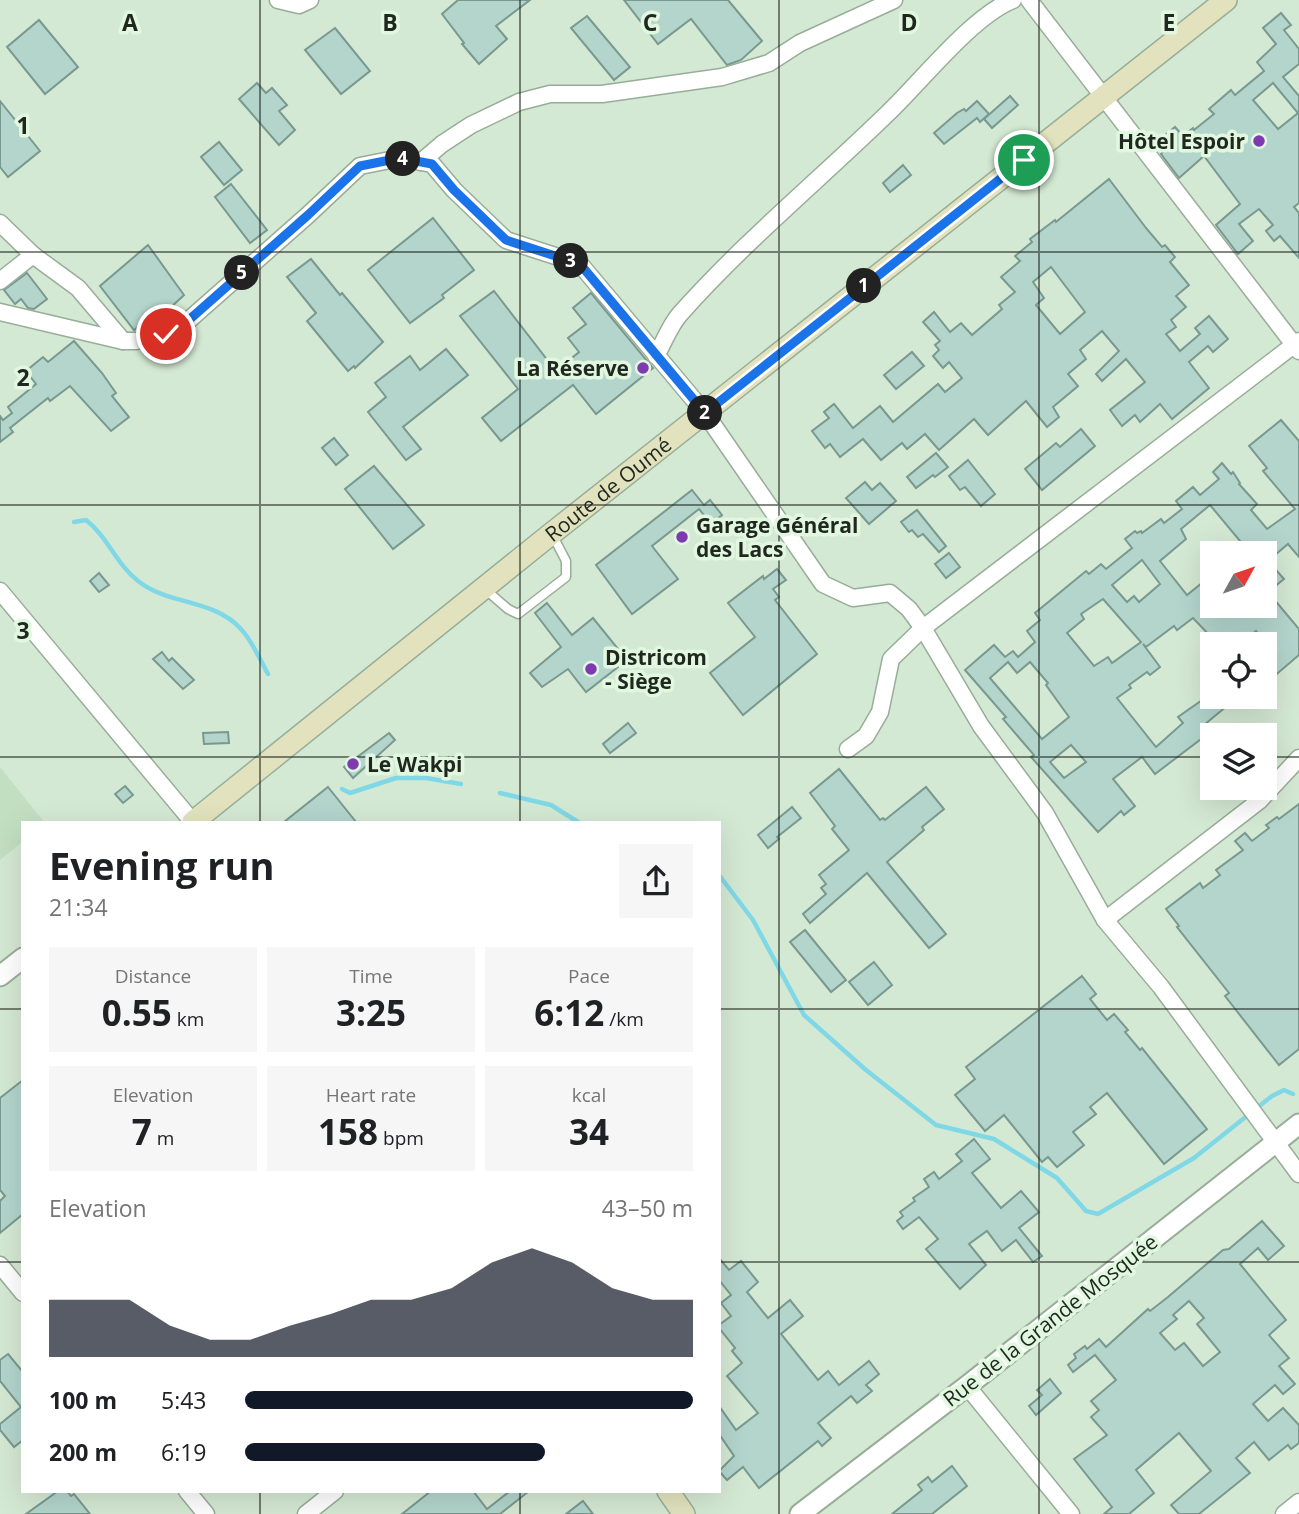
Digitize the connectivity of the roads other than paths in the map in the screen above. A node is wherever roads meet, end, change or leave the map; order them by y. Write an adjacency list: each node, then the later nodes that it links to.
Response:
1 (278, 0): 2 (street)
2 (310, 0)
3 (894, 0): 8 (street)
4 (1013, 0): 15 (street)
5 (1029, 0): 7 (street)
6 (1226, 0): 7 (main road, Route de Oumé)
7 (1103, 97): 14 (street); 16 (main road, Route de Oumé)
8 (421, 162): 13 (street); 15 (street)
9 (0, 223): 10 (street)
10 (33, 255): 11 (street); 13 (street)
11 (0, 281)
12 (0, 312): 13 (street)
13 (123, 341)
14 (1297, 345): 20 (street)
15 (656, 355): 16 (street)
16 (705, 413): 17 (main road, Route de Oumé); 20 (street)
17 (551, 534): 18 (main road, Route de Oumé); 18 (lane)
18 (484, 588): 24 (main road, Route de Oumé)
19 (0, 591): 23 (street)
20 (923, 628): 21 (street); 25 (street)
21 (848, 749)
22 (1299, 758): 25 (street)
23 (191, 821)
24 (193, 821)
25 (1105, 920): 29 (street)
26 (21, 960): 27 (street)
27 (0, 976)
28 (1299, 1124): 29 (street, Rue de la Grande Mosquée)
29 (1274, 1143): 30 (street); 33 (street, Rue de la Grande Mosquée)
30 (1299, 1174)
31 (0, 1265): 32 (street)
32 (21, 1291)
33 (967, 1386): 41 (street, Rue de la Grande Mosquée); 42 (street)
34 (189, 1493): 38 (street)
35 (332, 1493): 39 (street)
36 (669, 1493): 40 (main road)
37 (1299, 1502): 43 (street)
38 (206, 1514)
39 (306, 1514)
40 (684, 1514)
41 (800, 1514)
42 (1071, 1514)
43 (1284, 1514)

